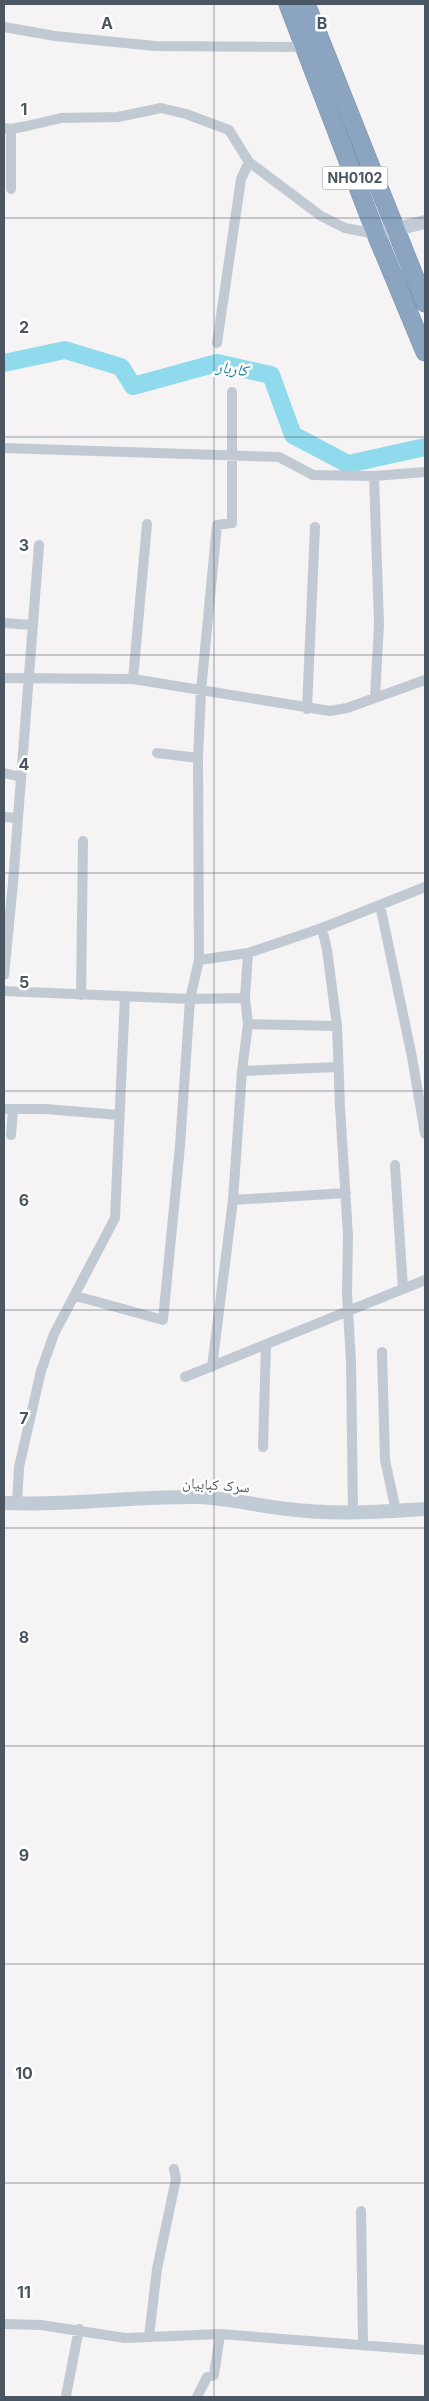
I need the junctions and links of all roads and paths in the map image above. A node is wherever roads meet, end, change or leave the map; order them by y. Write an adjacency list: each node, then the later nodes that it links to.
1 (288, 4): 4 (highway, NH0102)
2 (306, 4): 9 (highway, NH0102)
3 (4, 27): 4 (street)
4 (305, 47): 10 (highway, NH0102)
5 (7, 129): 6 (street); 7 (street)
6 (249, 162): 10 (street); 12 (street)
7 (11, 189)
8 (425, 222): 9 (street)
9 (395, 229): 10 (street); 11 (highway, NH0102)
10 (376, 234): 13 (highway, NH0102)
11 (425, 303)
12 (217, 343)
13 (425, 352)
14 (232, 392): 16 (street)
15 (4, 448): 16 (street)
16 (231, 455): 18 (street); 28 (street)
17 (425, 472): 18 (street)
18 (374, 476): 29 (street)
19 (147, 524): 26 (street)
20 (315, 527): 30 (street)
21 (39, 545): 23 (street)
22 (4, 623): 23 (street)
23 (32, 625): 25 (street)
24 (4, 678): 25 (street)
25 (29, 679): 26 (street); 34 (street)
26 (133, 679): 28 (street)
27 (425, 680): 29 (street)
28 (201, 691): 30 (street); 32 (street)
29 (375, 698): 30 (street)
30 (307, 709)
31 (156, 753): 32 (street)
32 (198, 758): 43 (street)
33 (4, 773): 34 (street)
34 (21, 777): 36 (street)
35 (4, 817): 36 (street)
36 (18, 818): 38 (street)
37 (83, 841): 46 (street)
38 (9, 883): 44 (street)
39 (425, 887): 40 (street)
40 (380, 905): 41 (street); 56 (street)
41 (322, 928): 42 (street); 51 (street)
42 (248, 953): 43 (street); 48 (street)
43 (199, 960): 49 (street)
44 (4, 975)
45 (4, 991): 46 (street)
46 (81, 995): 47 (street)
47 (125, 996): 49 (street); 55 (street)
48 (245, 998): 49 (street); 50 (street)
49 (190, 999): 63 (street)
50 (248, 1024): 51 (street); 53 (street)
51 (338, 1026): 52 (street)
52 (338, 1068): 53 (street); 59 (street)
53 (242, 1071): 60 (street)
54 (8, 1109): 55 (street); 57 (street)
55 (120, 1115): 63 (street)
56 (425, 1134)
57 (11, 1135)
58 (395, 1165): 62 (street)
59 (346, 1193): 60 (street); 64 (street)
60 (233, 1200): 67 (street)
61 (425, 1280): 62 (street)
62 (403, 1289): 64 (street)
63 (76, 1296): 70 (street)
64 (348, 1311): 65 (street); 73 (street)
65 (266, 1345): 67 (street); 69 (street)
66 (382, 1352): 72 (street)
67 (212, 1367): 68 (street)
68 (185, 1377)
69 (263, 1448)
70 (10, 1503): 73 (street, سرک کبابیان)
71 (425, 1509): 72 (street, سرک کبابیان)
72 (396, 1511): 73 (street, سرک کبابیان)
73 (354, 1514)
74 (174, 2168): 79 (street)
75 (361, 2211): 80 (street)
76 (4, 2324): 77 (street)
77 (79, 2329): 79 (street); 82 (street)
78 (220, 2334): 79 (street); 80 (street); 83 (street)
79 (149, 2337)
80 (363, 2344): 81 (street)
81 (425, 2350)
82 (66, 2396)
83 (197, 2397)

